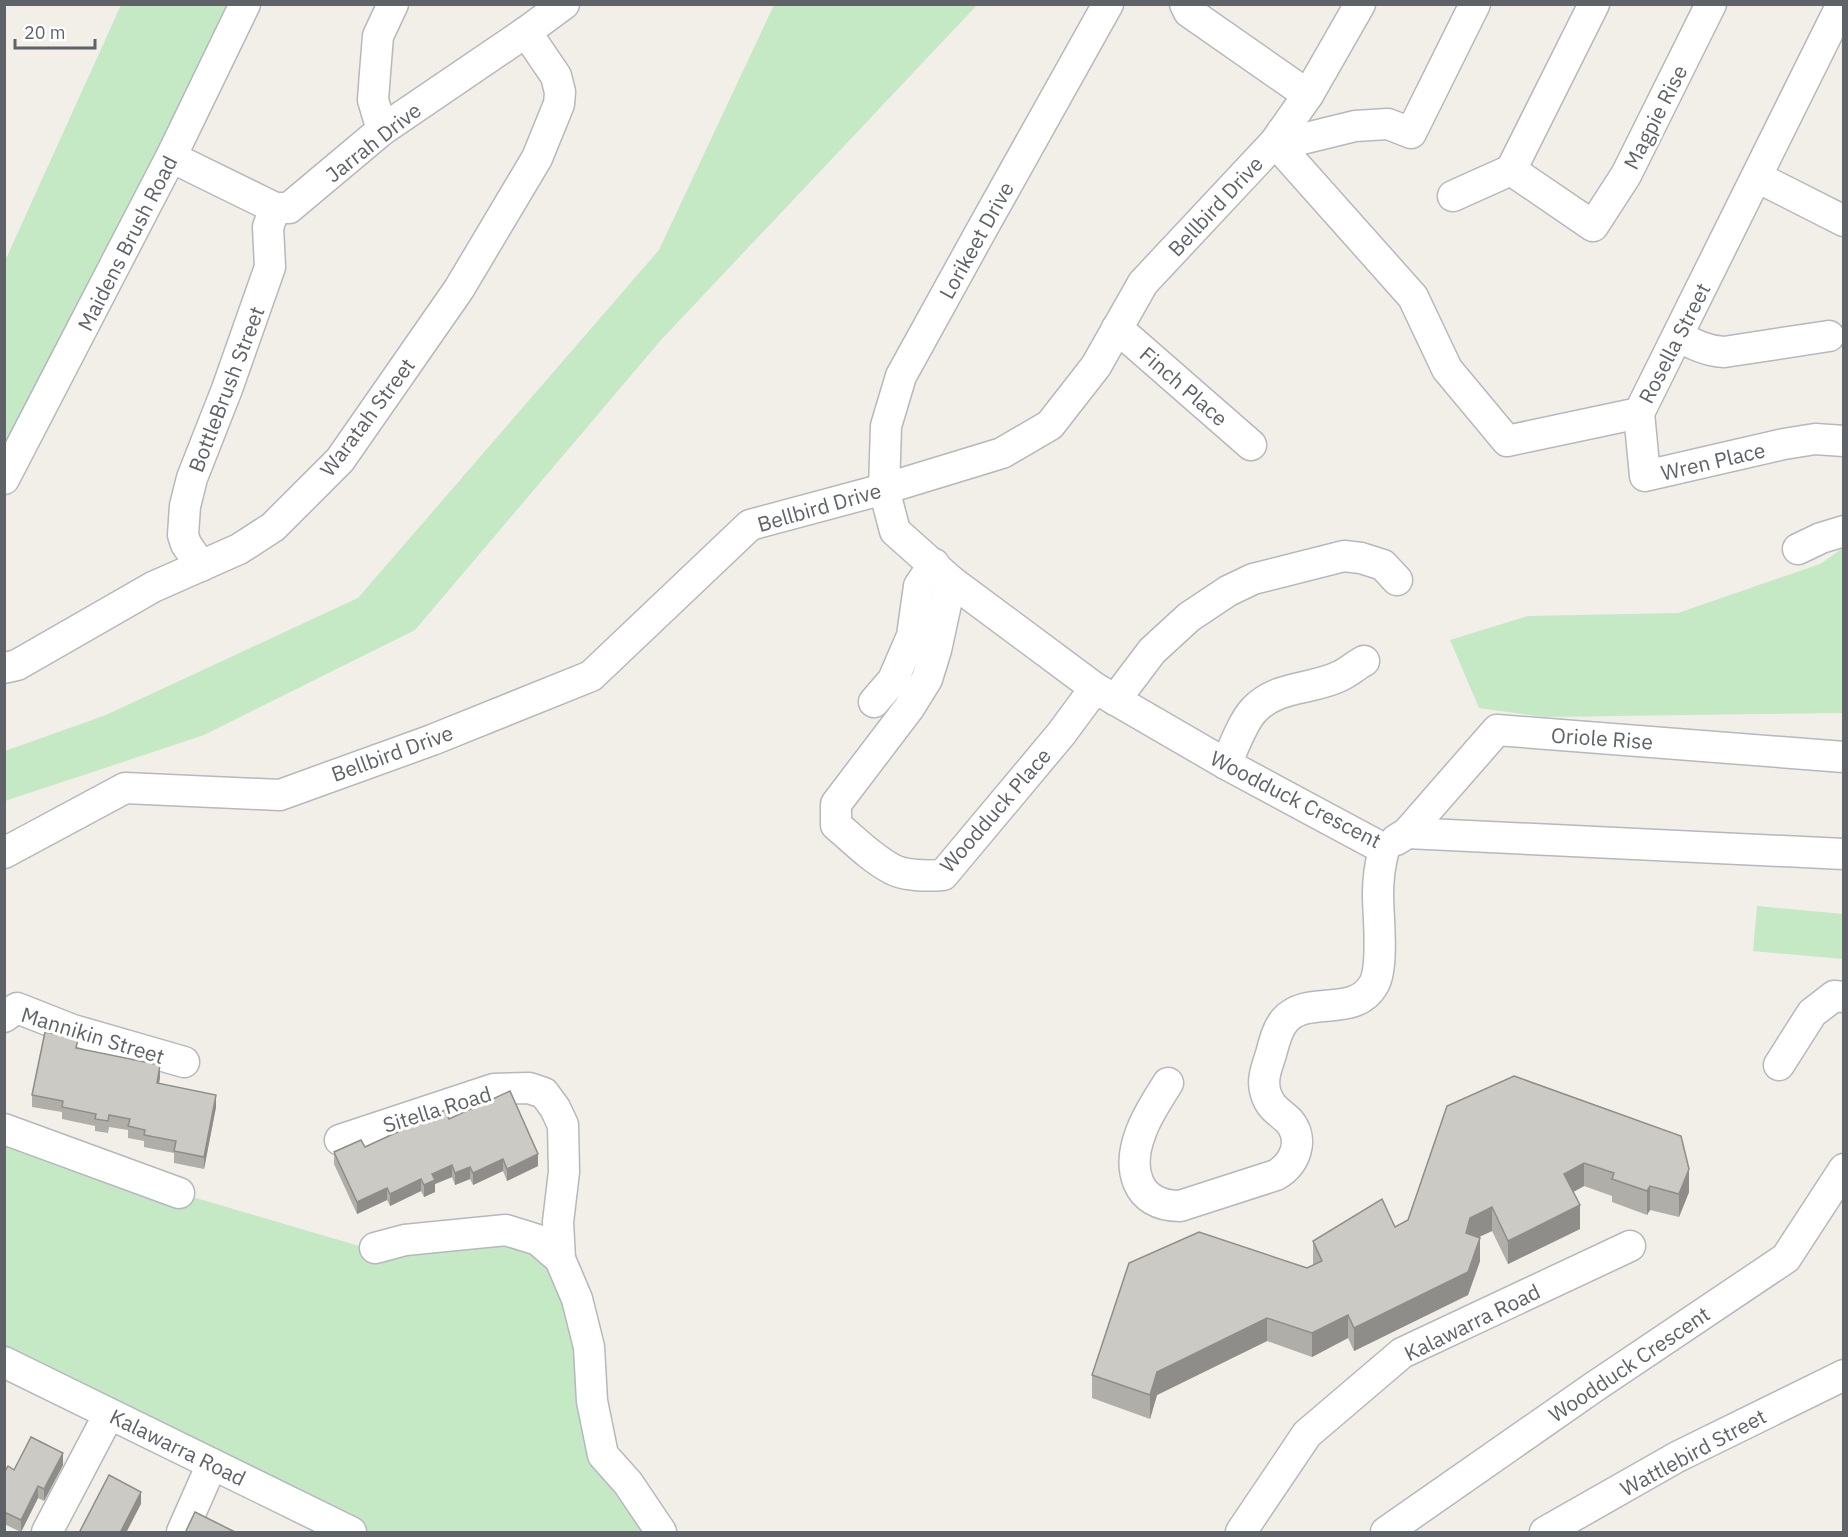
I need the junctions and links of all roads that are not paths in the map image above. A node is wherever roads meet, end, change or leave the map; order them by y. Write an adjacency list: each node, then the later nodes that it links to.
1 (245, 4): 15 (street, Maidens Brush Road)
2 (393, 4): 13 (street)
3 (564, 4): 11 (street, Jarrah Drive)
4 (1108, 4): 28 (street, Lorikeet Drive)
5 (1185, 4): 12 (street)
6 (1360, 4): 12 (street, Bellbird Drive)
7 (1475, 4): 14 (street)
8 (1594, 4): 16 (street)
9 (1711, 4): 16 (street, Magpie Rise)
10 (1842, 4): 17 (street, Rosella Street)
11 (526, 32): 13 (street, Jarrah Drive); 31 (street, Waratah Street)
12 (1308, 95): 14 (street, Bellbird Drive)
13 (382, 130): 19 (street, Jarrah Drive)
14 (1278, 137): 21 (street, Bellbird Drive); 24 (street, Rosella Street)
15 (171, 157): 19 (street); 27 (street, Maidens Brush Road)
16 (1510, 170): 18 (street)
17 (1758, 177): 20 (street); 22 (street, Rosella Street)
18 (1453, 196)
19 (275, 208): 31 (street, BottleBrush Street)
20 (1844, 221)
21 (1117, 328): 26 (street, Finch Place); 28 (street, Bellbird Drive)
22 (1678, 336): 23 (street); 24 (street, Rosella Street)
23 (1829, 336)
24 (1639, 413): 25 (street, Wren Place)
25 (1844, 441)
26 (1251, 445)
27 (4, 479)
28 (884, 489): 32 (street, Woodduck Crescent); 41 (street, Bellbird Drive)
29 (1844, 531): 30 (street)
30 (1798, 549)
31 (201, 566): 35 (street, Waratah Street)
32 (942, 573): 36 (street, Woodduck Crescent); 36 (street, Woodduck Place); 37 (street)
33 (1397, 580): 36 (street)
34 (1364, 661): 39 (street)
35 (4, 668)
36 (1105, 694): 39 (street, Woodduck Crescent)
37 (874, 702)
38 (1844, 756): 40 (street, Oriole Rise)
39 (1226, 764): 40 (street, Woodduck Crescent)
40 (1396, 841): 42 (street, Woodduck Crescent); 47 (street)
41 (4, 853)
42 (1844, 854)
43 (1844, 997): 46 (street)
44 (4, 1017): 45 (street, Mannikin Street)
45 (184, 1062)
46 (1779, 1065)
47 (1168, 1083)
48 (4, 1129): 51 (street)
49 (340, 1140): 54 (street, Sitella Road)
50 (1844, 1169): 64 (street, Woodduck Crescent)
51 (179, 1194)
52 (1630, 1246): 63 (street, Kalawarra Road)
53 (375, 1248): 54 (street, Sitella Road)
54 (560, 1258): 62 (street, Sitella Road)
55 (4, 1362): 57 (street, Kalawarra Road)
56 (1844, 1375): 65 (street, Wattlebird Street)
57 (109, 1414): 58 (street, Kalawarra Road); 59 (street)
58 (212, 1464): 60 (street); 61 (street, Kalawarra Road)
59 (46, 1533)
60 (182, 1533)
61 (351, 1533)
62 (661, 1533)
63 (1241, 1533)
64 (1386, 1533)
65 (1545, 1533)

